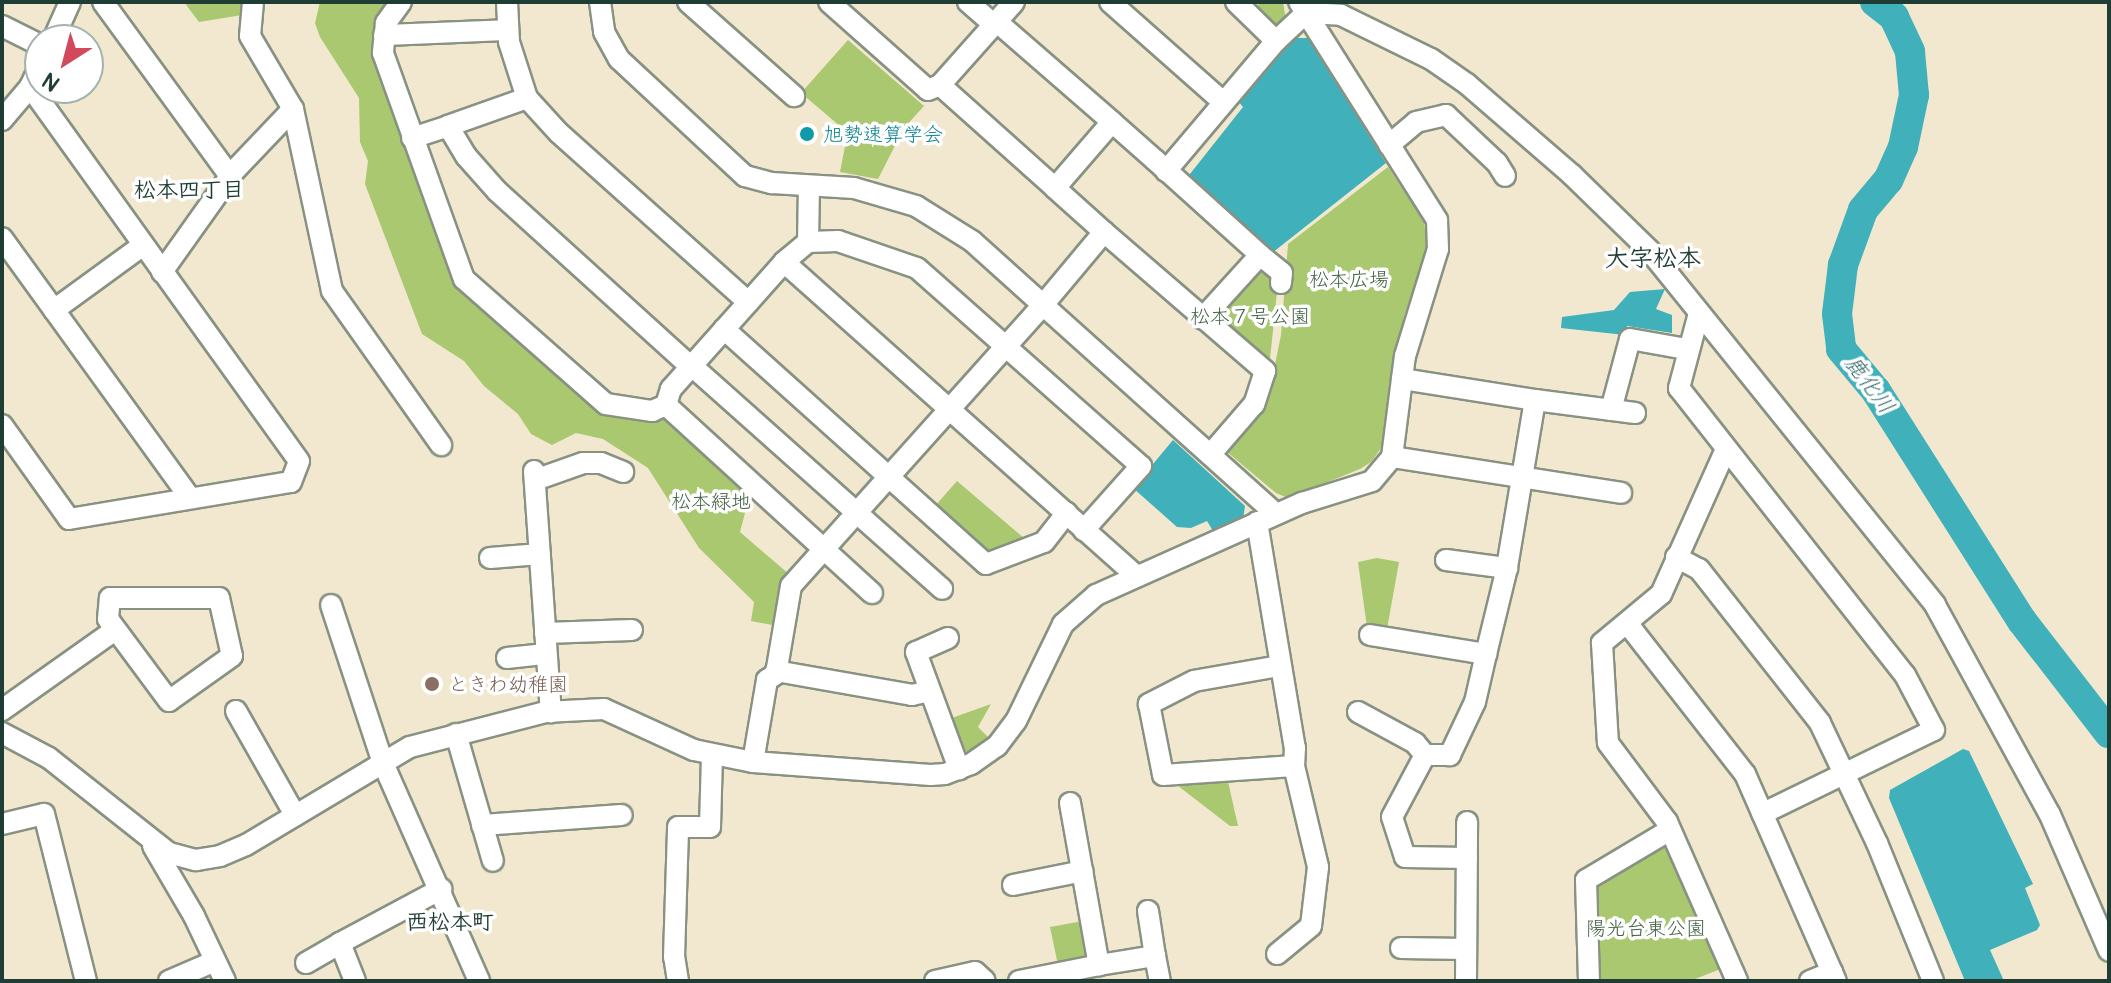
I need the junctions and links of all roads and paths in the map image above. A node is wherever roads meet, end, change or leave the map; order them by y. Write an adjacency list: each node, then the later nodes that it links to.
1 (70, 2): 15 (street)
2 (103, 2): 34 (street)
3 (253, 2): 27 (street)
4 (401, 2): 18 (street)
5 (507, 2): 17 (street)
6 (600, 2): 36 (street)
7 (688, 2): 23 (street)
8 (829, 2): 21 (street)
9 (968, 2): 14 (street)
10 (1014, 2): 14 (street)
11 (1110, 2): 25 (street)
12 (1236, 2): 20 (street)
13 (1302, 8): 20 (street); 32 (street); 49 (street)
14 (995, 23): 21 (street); 29 (street)
15 (60, 24)
16 (2, 26): 19 (street)
17 (508, 30): 18 (street); 24 (street)
18 (384, 35): 31 (street)
19 (24, 37)
20 (1276, 41): 25 (street)
21 (940, 85): 37 (street)
22 (24, 94): 28 (street)
23 (794, 96)
24 (527, 98): 30 (street); 46 (street)
25 (1223, 102): 33 (street)
26 (42, 104): 41 (street)
27 (293, 109): 34 (street); 62 (street)
28 (2, 120)
29 (1112, 122): 33 (street); 37 (street)
30 (448, 126): 31 (street); 54 (street)
31 (412, 138): 57 (street)
32 (1389, 145): 35 (street); 55 (street)
33 (1166, 171): 42 (street)
34 (230, 176): 44 (street)
35 (1505, 176)
36 (809, 186): 40 (street); 47 (street)
37 (1055, 188): 38 (street)
38 (1104, 232): 47 (street); 50 (street)
39 (2, 238): 48 (street)
40 (808, 242): 43 (street); 52 (street)
41 (143, 245): 44 (street); 48 (street)
42 (1260, 255): 45 (street); 50 (street)
43 (784, 262): 46 (street); 58 (street)
44 (162, 272): 71 (street)
45 (1281, 283)
46 (748, 302): 51 (street)
47 (1043, 305): 52 (street); 65 (street)
48 (54, 310): 71 (street)
49 (1699, 313): 64 (street); 128 (street)
50 (1202, 319): 65 (street)
51 (724, 329): 54 (street); 68 (street)
52 (1004, 346): 58 (street); 75 (street)
53 (1681, 348): 59 (street)
54 (692, 366): 57 (street); 72 (street)
55 (1402, 379): 56 (street); 66 (street)
56 (1535, 400): 59 (street); 69 (street)
57 (666, 405): 76 (street)
58 (948, 409): 68 (street); 73 (street)
59 (1611, 410): 60 (street)
60 (1635, 413)
61 (2, 425): 63 (street)
62 (441, 445)
63 (8, 447): 71 (street)
64 (1726, 449): 77 (street); 109 (street)
65 (1210, 455): 74 (street)
66 (1392, 457): 69 (street); 74 (street)
67 (623, 472): 78 (street)
68 (889, 476): 72 (street); 73 (street)
69 (1520, 478): 70 (street); 81 (street)
70 (1621, 493)
71 (190, 498)
72 (856, 513): 76 (street); 83 (street)
73 (1067, 513): 75 (street)
74 (1267, 518): 82 (street); 94 (street)
75 (1084, 530): 82 (street)
76 (823, 550): 84 (street); 95 (street)
77 (1676, 557): 86 (street); 109 (street)
78 (540, 560): 80 (street); 91 (street)
79 (1446, 560): 81 (street)
80 (495, 562)
81 (1507, 568): 92 (street)
82 (1135, 575): 108 (street)
83 (942, 589)
84 (872, 593)
85 (331, 605): 106 (street)
86 (1627, 623): 111 (street); 117 (street)
87 (115, 630): 87 (street); 97 (street)
88 (632, 630): 91 (street)
89 (1370, 635): 92 (street)
90 (948, 638): 96 (street)
91 (546, 644): 93 (street); 99 (street)
92 (1486, 654): 103 (street)
93 (507, 658)
94 (1279, 666): 107 (street); 107 (street)
95 (776, 671): 96 (street); 105 (street)
96 (930, 691): 108 (street)
97 (2, 710)
98 (236, 711): 112 (street)
99 (551, 712): 102 (street); 104 (street)
100 (1358, 712): 103 (street)
101 (2, 733): 118 (street)
102 (456, 734): 106 (street); 116 (street)
103 (1425, 755): 119 (street)
104 (712, 756): 105 (street); 140 (street)
105 (753, 762): 108 (street)
106 (383, 763): 112 (street); 123 (street)
107 (1294, 766): 129 (street)
108 (959, 769)
109 (1845, 775): 111 (street); 149 (street)
110 (1070, 803): 121 (street)
111 (1762, 814): 134 (street)
112 (295, 815): 118 (street)
113 (622, 815): 116 (street)
114 (1467, 822): 119 (street)
115 (2, 824): 135 (street)
116 (482, 825): 120 (street)
117 (1670, 830): 146 (street); 147 (street)
118 (148, 840): 131 (street)
119 (1467, 858): 127 (street)
120 (493, 861)
121 (1083, 871): 122 (street); 133 (street)
122 (1013, 885)
123 (441, 889): 125 (street); 139 (street)
124 (1148, 911): 130 (street)
125 (340, 943): 132 (street); 138 (street)
126 (1401, 948): 127 (street)
127 (1466, 949): 145 (street)
128 (2109, 951)
129 (1277, 954)
130 (1155, 956): 133 (street); 144 (street)
131 (215, 961): 136 (street); 137 (street)
132 (306, 963)
133 (1099, 965): 143 (street)
134 (1834, 976): 148 (street)
135 (86, 981)
136 (169, 981)
137 (225, 981)
138 (355, 981)
139 (478, 981)
140 (678, 981)
141 (935, 981): 142 (street)
142 (985, 981)
143 (1019, 981)
144 (1160, 981)
145 (1466, 981)
146 (1589, 981)
147 (1737, 981)
148 (1810, 981)
149 (1933, 981)

